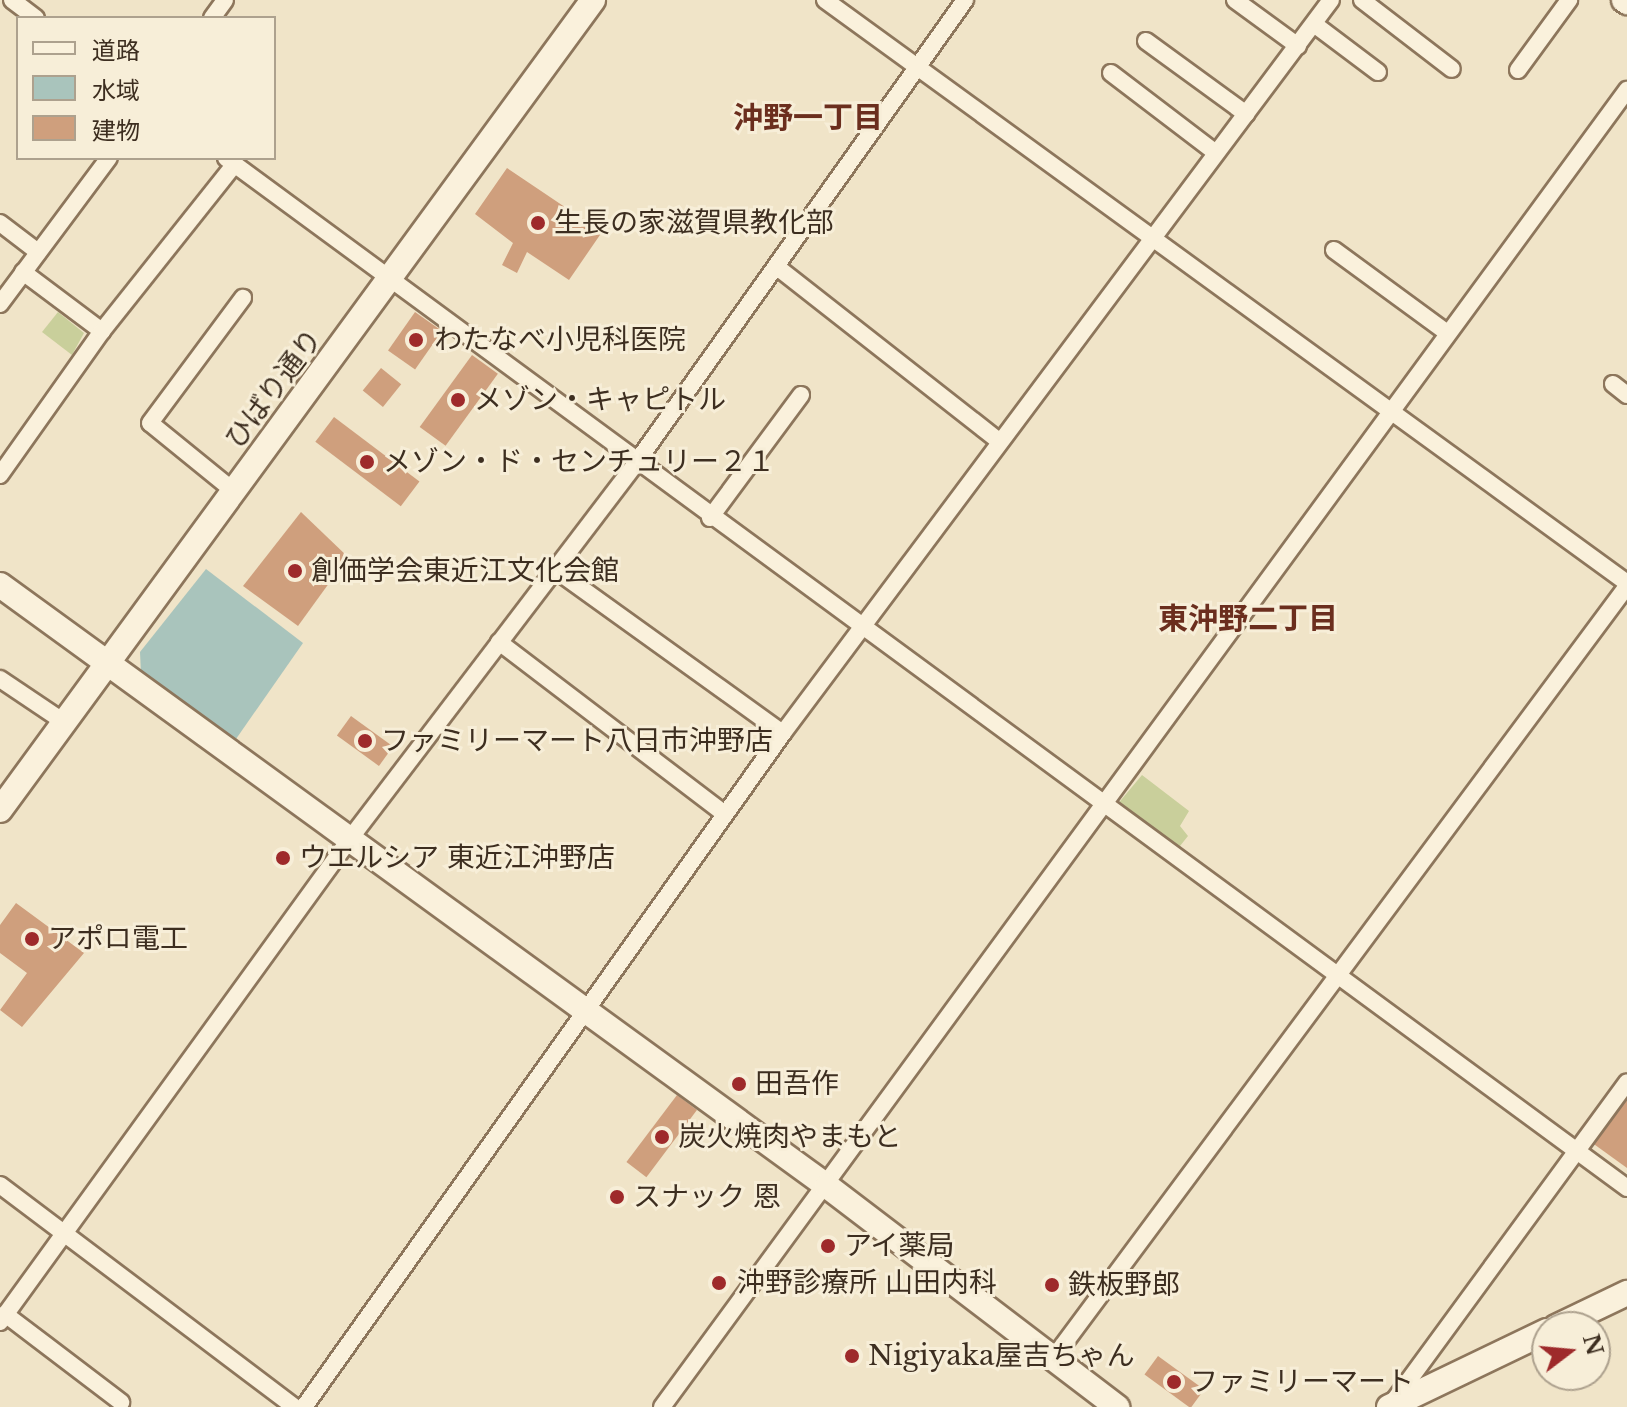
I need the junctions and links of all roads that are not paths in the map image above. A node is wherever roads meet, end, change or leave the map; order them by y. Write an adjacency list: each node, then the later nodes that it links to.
1 (12, 0): 9 (street)
2 (593, 0): 29 (street, ひばり通り)
3 (825, 0): 13 (street)
4 (965, 0): 13 (street)
5 (1235, 0): 12 (street)
6 (1331, 0): 10 (street)
7 (1362, 0): 14 (street)
8 (1569, 0): 15 (street)
9 (33, 16)
10 (1314, 24): 12 (street); 16 (street)
11 (1146, 41): 19 (street)
12 (1298, 46): 19 (street)
13 (916, 66): 24 (street); 27 (street)
14 (1452, 69)
15 (1518, 70)
16 (1378, 72)
17 (1111, 73): 20 (street)
18 (1627, 90): 33 (street)
19 (1246, 114): 20 (street)
20 (1216, 153): 24 (street)
21 (107, 160): 26 (street)
22 (231, 161): 29 (street); 32 (street)
23 (0, 223): 26 (street)
24 (1153, 235): 37 (street); 38 (street)
25 (1334, 250): 33 (street)
26 (38, 252): 28 (street)
27 (777, 267): 38 (street); 39 (street)
28 (23, 272): 31 (street); 32 (street)
29 (390, 284): 39 (street); 41 (street, ひばり通り)
30 (243, 298): 41 (street)
31 (0, 304)
32 (102, 331): 40 (street)
33 (1446, 332): 37 (street)
34 (1613, 384): 36 (street)
35 (801, 395): 42 (street)
36 (1627, 395)
37 (1390, 411): 45 (street); 53 (street)
38 (999, 441): 46 (street)
39 (636, 463): 42 (street); 43 (street)
40 (0, 475)
41 (235, 492): 48 (street, ひばり通り)
42 (710, 518): 46 (street)
43 (553, 568): 47 (street); 51 (street)
44 (0, 585): 48 (street)
45 (1627, 585): 56 (street)
46 (860, 630): 51 (street); 53 (street)
47 (499, 642): 54 (street); 55 (street)
48 (107, 661): 50 (street, ひばり通り); 55 (street)
49 (0, 679): 50 (street)
50 (64, 722): 52 (street, ひばり通り)
51 (783, 733): 54 (street)
52 (2, 803)
53 (1104, 806): 56 (street); 61 (street)
54 (725, 814): 57 (street)
55 (349, 840): 57 (street); 63 (street)
56 (1337, 982): 59 (street); 68 (street)
57 (587, 1011): 61 (street); 71 (street)
58 (1627, 1082): 59 (street)
59 (1576, 1153): 62 (street); 74 (street)
60 (0, 1185): 63 (street)
61 (827, 1186): 68 (street); 72 (street)
62 (1627, 1188)
63 (66, 1234): 66 (street); 70 (street)
64 (1627, 1293): 65 (street)
65 (1589, 1311)
66 (3, 1318): 69 (street)
67 (1531, 1339): 74 (street)
68 (1052, 1360): 73 (street)
69 (121, 1402)
70 (295, 1407)
71 (304, 1407)
72 (662, 1407)
73 (1117, 1407)
74 (1389, 1407)

